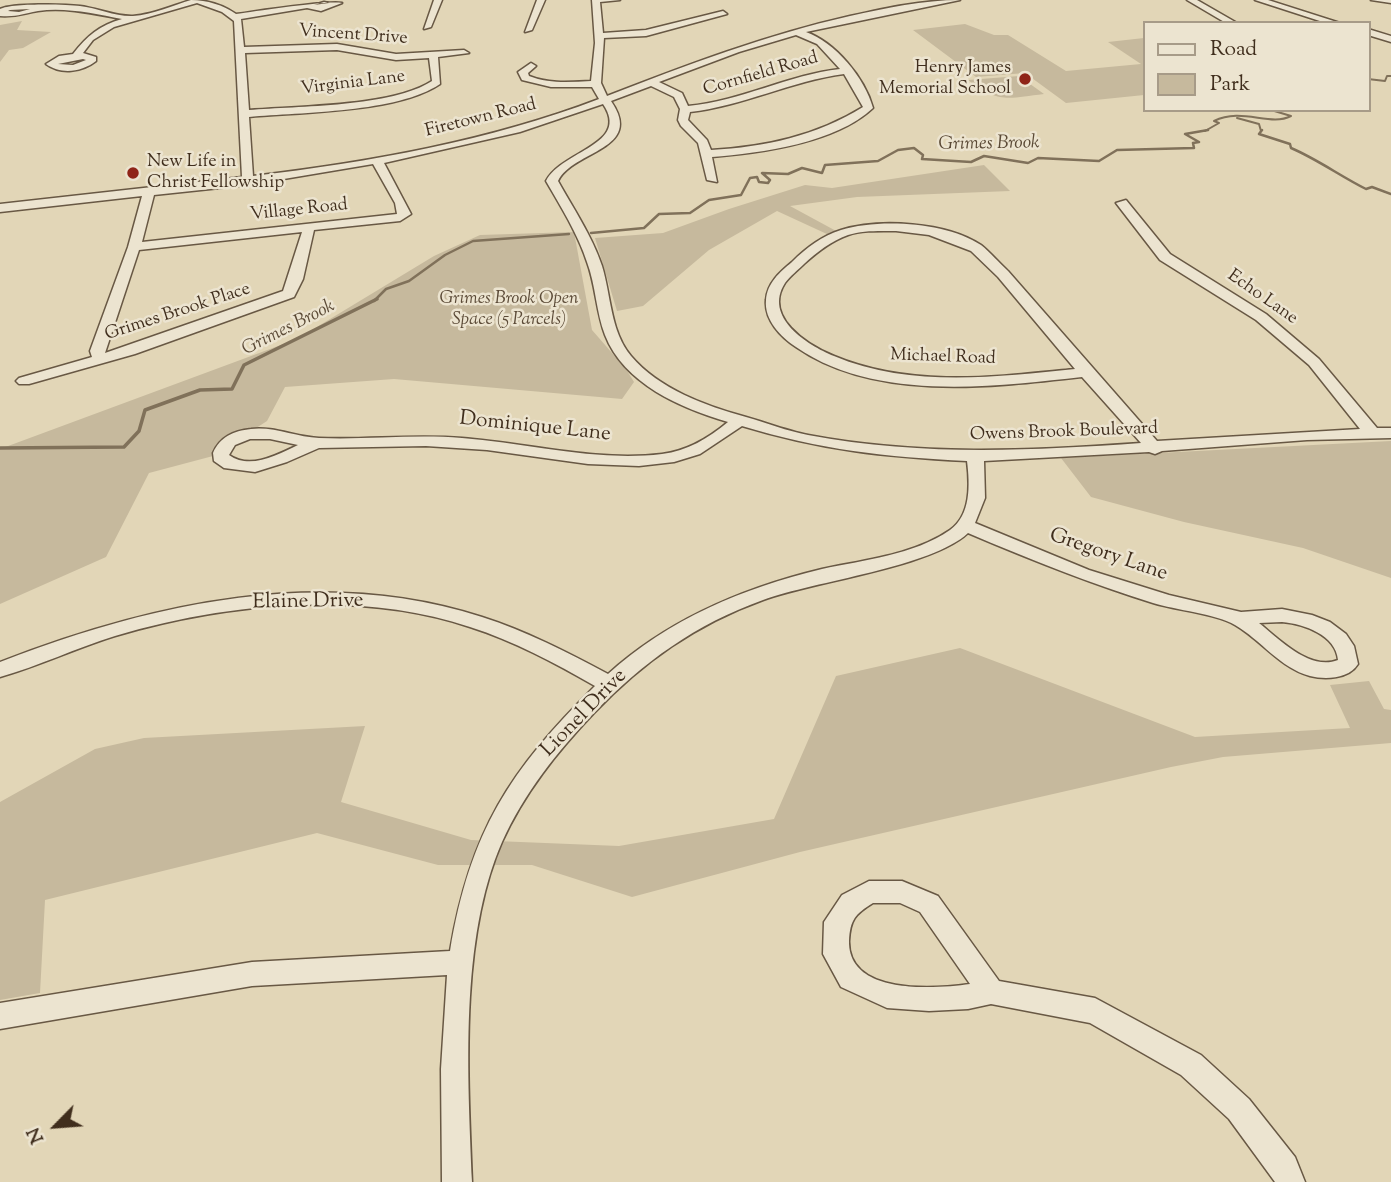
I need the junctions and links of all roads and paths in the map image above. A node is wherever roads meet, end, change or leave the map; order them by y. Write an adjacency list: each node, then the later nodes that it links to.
1 (196, 0): 14 (street); 15 (street)
2 (438, 0): 18 (street)
3 (541, 0): 19 (street)
4 (596, 0): 5 (street); 22 (street)
5 (616, 0)
6 (956, 0): 20 (street, Firetown Road)
7 (1191, 0): 16 (street)
8 (1259, 0): 17 (street)
9 (1375, 0): 10 (street)
10 (1391, 1)
11 (304, 7): 14 (street)
12 (0, 12): 15 (street)
13 (723, 14): 22 (street)
14 (236, 16): 24 (street)
15 (130, 18): 27 (street)
16 (1229, 21)
17 (1329, 21)
18 (427, 27)
19 (528, 30)
20 (794, 32): 29 (street); 30 (street, Firetown Road)
21 (1370, 33): 23 (street)
22 (599, 36): 31 (street)
23 (1391, 39)
24 (240, 50): 26 (street, Vincent Drive); 34 (street)
25 (464, 53): 26 (street, Vincent Drive)
26 (433, 55): 34 (street, Virginia Lane)
27 (76, 56)
28 (531, 66): 31 (street)
29 (845, 71): 33 (street, Cornfield Road); 35 (street)
30 (651, 82): 32 (street, Firetown Road); 33 (street)
31 (596, 85): 32 (street)
32 (607, 99): 36 (street, Firetown Road); 47 (street, Owens Brook Boulevard)
33 (685, 109): 35 (street)
34 (243, 114): 38 (street)
35 (708, 154): 37 (street)
36 (377, 160): 38 (street, Firetown Road); 42 (street, Village Road)
37 (713, 180)
38 (248, 181): 39 (street, Firetown Road)
39 (149, 193): 41 (street, Firetown Road); 43 (street, Grimes Brook Place)
40 (1122, 203): 48 (street, Echo Lane)
41 (0, 208)
42 (309, 227): 43 (street, Village Road); 44 (street, Grimes Brook Place)
43 (134, 247): 44 (street, Grimes Brook Place)
44 (100, 359): 46 (street)
45 (1086, 372): 45 (street, Michael Road); 51 (street, Michael Road)
46 (24, 381)
47 (738, 422): 50 (street, Dominique Lane); 52 (street, Owens Brook Boulevard)
48 (1372, 433): 49 (street, Owens Brook Boulevard); 51 (street, Owens Brook Boulevard)
49 (1391, 433)
50 (316, 443): 50 (street, Dominique Lane)
51 (1155, 449): 52 (street, Owens Brook Boulevard)
52 (975, 456): 53 (street)
53 (964, 525): 54 (street, Gregory Lane); 56 (street, Lionel Drive)
54 (1241, 618): 54 (street, Gregory Lane)
55 (0, 670): 56 (street, Elaine Drive)
56 (609, 684): 57 (street, Lionel Drive)
57 (461, 962): 59 (street); 60 (street, Lionel Drive)
58 (991, 992): 58 (street); 61 (street)
59 (0, 1016)
60 (457, 1182)
61 (1290, 1182)

